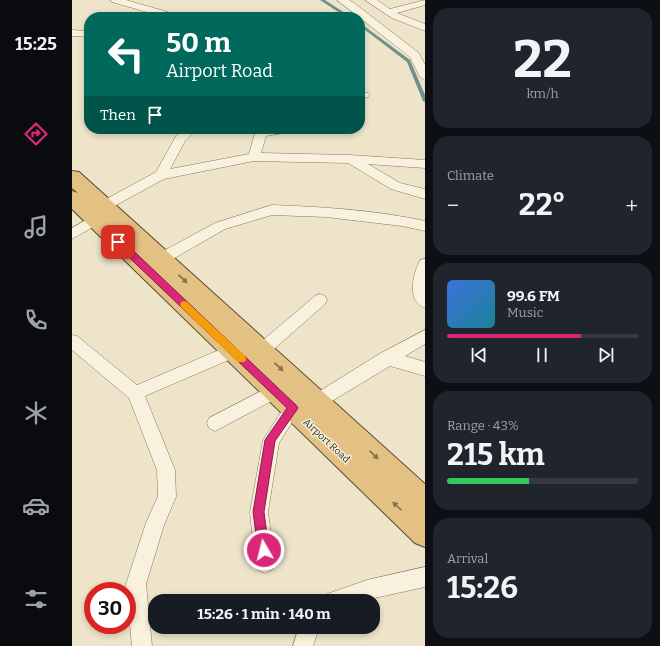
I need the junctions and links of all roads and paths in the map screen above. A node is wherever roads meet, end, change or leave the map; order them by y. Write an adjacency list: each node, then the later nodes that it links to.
1 (115, 0): 5 (street)
2 (342, 0): 6 (street)
3 (370, 0): 7 (street)
4 (425, 2): 7 (street)
5 (157, 12)
6 (359, 12)
7 (389, 12): 9 (street)
8 (365, 17): 12 (street)
9 (425, 28)
10 (72, 33): 11 (street)
11 (84, 34)
12 (425, 77)
13 (186, 134): 18 (street)
14 (259, 134): 15 (street)
15 (254, 157): 16 (street); 18 (street)
16 (350, 159): 17 (street); 20 (street)
17 (425, 164)
18 (161, 175): 22 (street)
19 (72, 176): 22 (highway, Airport Road)
20 (425, 194)
21 (72, 198): 22 (highway, Airport Road)
22 (99, 213): 24 (street); 25 (highway, Airport Road); 31 (highway, Airport Road)
23 (425, 226): 25 (street)
24 (72, 234)
25 (161, 259): 32 (highway, Airport Road, one-way to 32)
26 (425, 264): 28 (street)
27 (320, 300): 32 (street)
28 (425, 302)
29 (425, 336): 33 (street)
30 (72, 341): 36 (street)
31 (233, 351): 35 (highway, Airport Road); 36 (street)
32 (261, 351): 37 (highway, Airport Road, one-way to 37)
33 (387, 358): 34 (street); 37 (street)
34 (425, 370)
35 (275, 391): 38 (highway, Airport Road); 39 (street)
36 (135, 393): 46 (street)
37 (316, 402): 40 (highway, Airport Road, one-way to 40)
38 (293, 408): 41 (highway, Airport Road, one-way to 38); 42 (street)
39 (215, 423)
40 (425, 502)
41 (425, 533)
42 (265, 563)
43 (425, 577): 44 (street)
44 (352, 594)
45 (306, 634): 47 (street)
46 (142, 646)
47 (303, 646)

